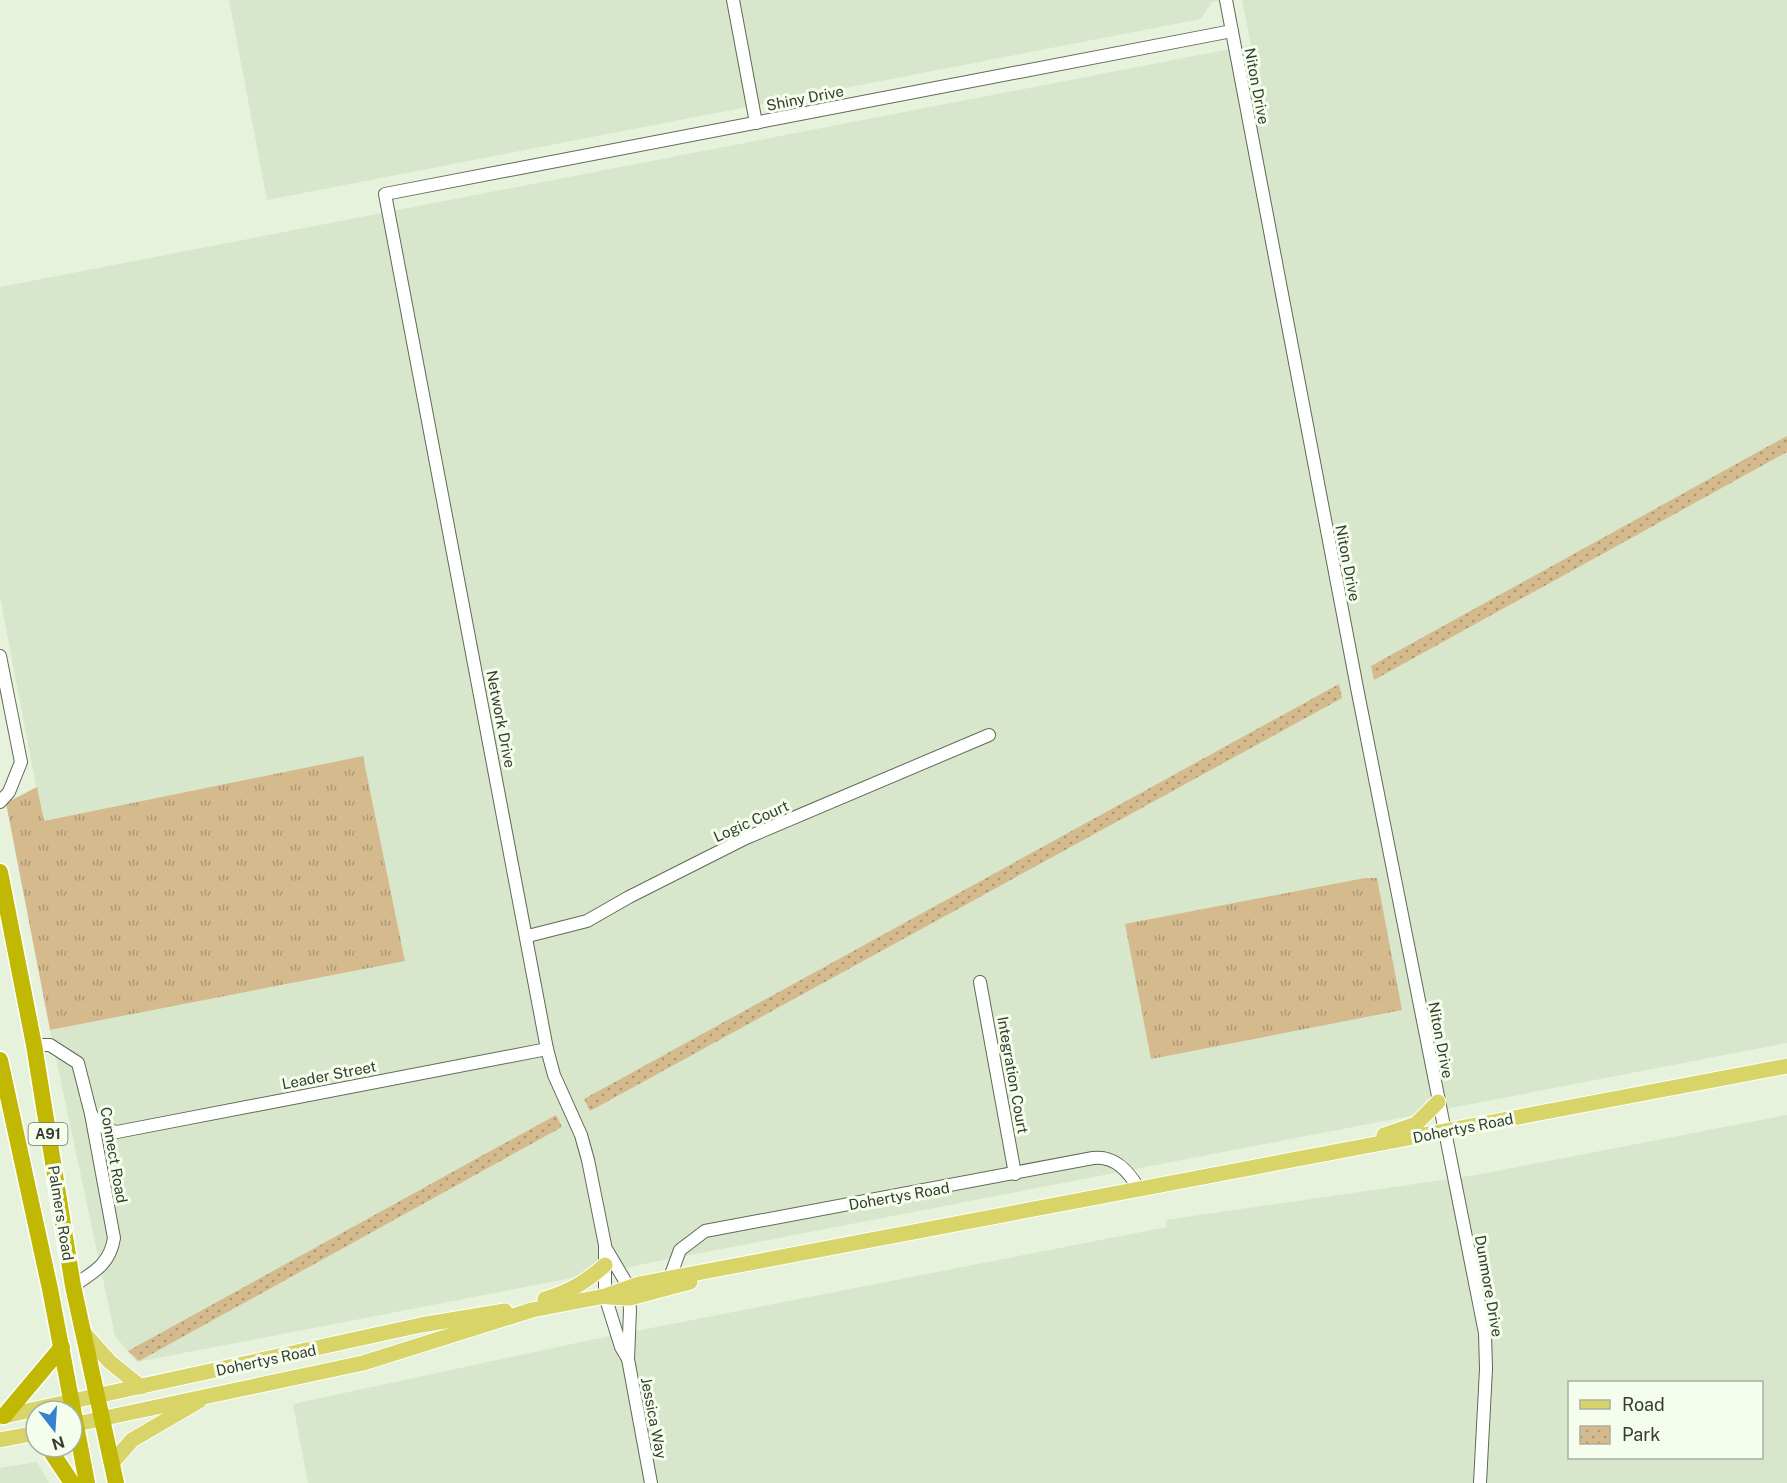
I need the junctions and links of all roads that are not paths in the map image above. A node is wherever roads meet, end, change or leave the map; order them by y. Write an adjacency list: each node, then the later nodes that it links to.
1 (732, 0): 4 (street)
2 (1226, 0): 3 (street, Niton Drive)
3 (1232, 31): 4 (street, Shiny Drive); 16 (street, Niton Drive)
4 (756, 123): 5 (street, Shiny Drive)
5 (385, 194): 10 (street, Network Drive)
6 (0, 656): 8 (street)
7 (989, 735): 10 (street, Logic Court)
8 (0, 802)
9 (0, 872): 12 (highway, Palmers Road / A91)
10 (528, 936): 13 (street, Network Drive)
11 (980, 982): 22 (street, Integration Court)
12 (33, 1045): 17 (street, Connect Road); 28 (highway, Palmers Road / A91)
13 (547, 1049): 18 (street, Leader Street); 24 (street, Network Drive)
14 (0, 1060): 34 (highway, Palmers Road / A91)
15 (1787, 1066): 19 (main road, Dohertys Road)
16 (1438, 1102): 19 (street, Niton Drive); 21 (main road)
17 (91, 1114): 18 (street); 20 (street, Connect Road)
18 (117, 1132): 20 (street)
19 (1444, 1132): 21 (main road, Dohertys Road); 54 (street, Dunmore Drive)
20 (99, 1156): 28 (street, Connect Road)
21 (1257, 1167): 23 (main road, Dohertys Road)
22 (1015, 1174): 23 (street, Dohertys Road); 27 (street, Dohertys Road)
23 (1139, 1189): 26 (main road, Dohertys Road)
24 (604, 1245): 25 (street, Network Drive); 29 (street, Network Drive)
25 (605, 1265): 30 (street, Network Drive); 32 (main road)
26 (741, 1265): 27 (main road, Dohertys Road); 29 (main road, Dohertys Road)
27 (670, 1277): 29 (main road, Dohertys Road)
28 (73, 1286): 33 (highway, Palmers Road / A91)
29 (629, 1292): 30 (main road, Dohertys Road); 35 (street, Jessica Way)
30 (605, 1296): 31 (main road, Dohertys Road); 35 (street, Jessica Way)
31 (532, 1310): 32 (main road, Dohertys Road); 37 (main road, Dohertys Road)
32 (502, 1311): 36 (main road, Dohertys Road)
33 (83, 1332): 36 (main road); 38 (highway, Palmers Road / A91)
34 (62, 1347): 39 (highway, Palmers Road / A91); 42 (highway)
35 (628, 1359): 53 (street, Jessica Way)
36 (141, 1387): 38 (main road, Dohertys Road)
37 (212, 1394): 43 (main road, Dohertys Road); 49 (main road)
38 (98, 1397): 40 (main road, Dohertys Road); 43 (highway, Palmers Road / A91)
39 (71, 1399)
40 (84, 1400)
41 (24, 1412): 42 (main road, Dohertys Road)
42 (2, 1417)
43 (102, 1418): 44 (main road, Dohertys Road); 49 (highway, Palmers Road / A91)
44 (84, 1422)
45 (24, 1436): 46 (main road)
46 (0, 1440)
47 (56, 1459): 50 (highway)
48 (82, 1459): 51 (highway, Palmers Road / A91)
49 (112, 1463): 52 (highway, Palmers Road / A91)
50 (72, 1483)
51 (87, 1483)
52 (116, 1483)
53 (651, 1483)
54 (1480, 1483)

